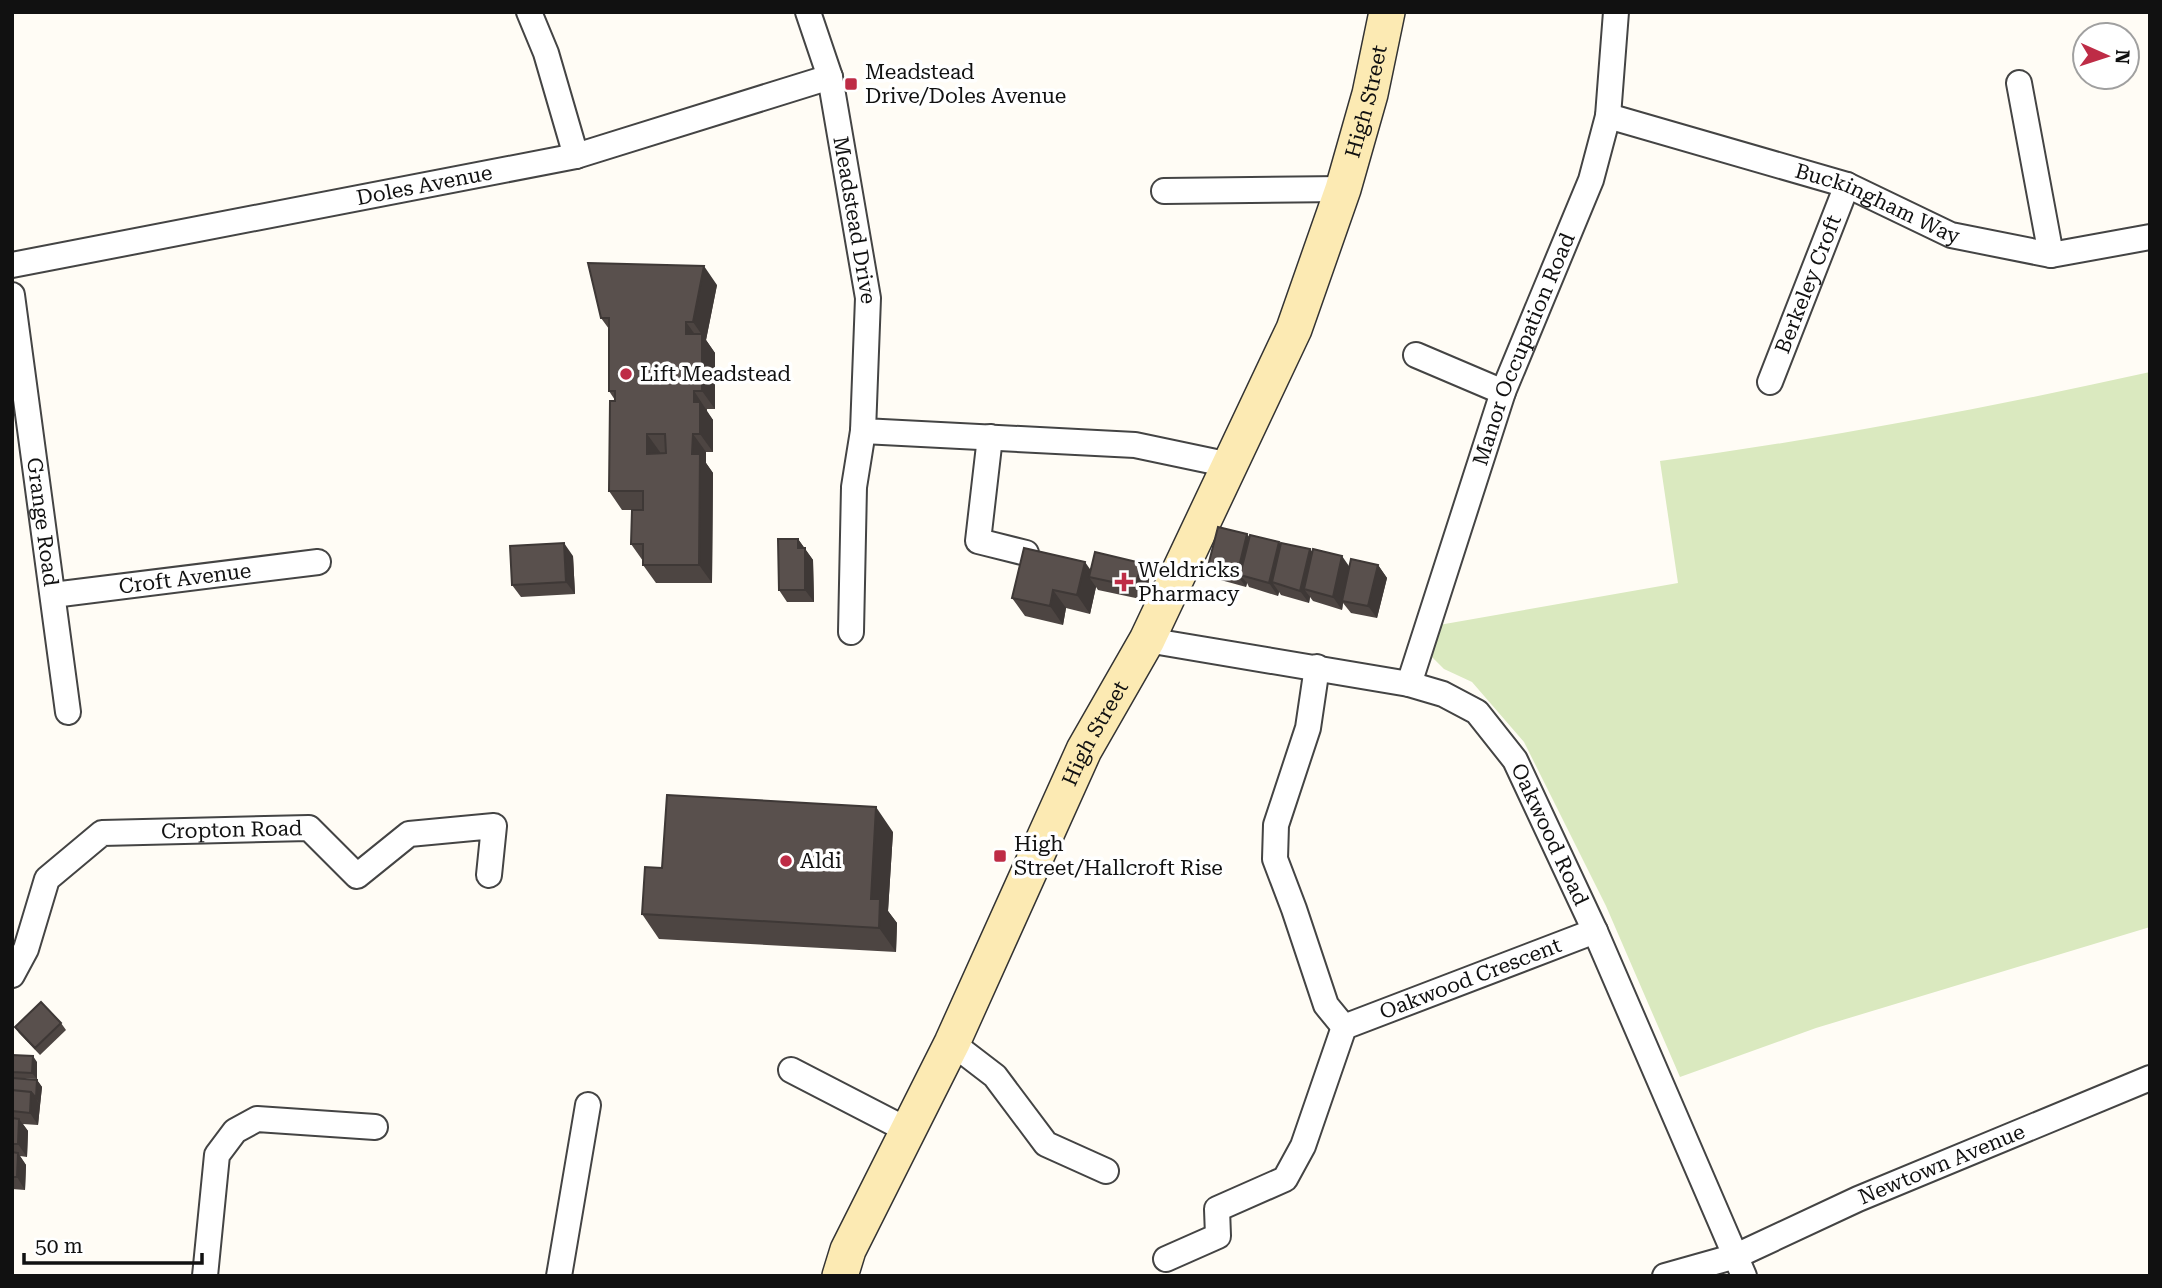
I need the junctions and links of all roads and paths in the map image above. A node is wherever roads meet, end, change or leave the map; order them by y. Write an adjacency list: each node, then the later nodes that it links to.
1 (529, 12): 8 (street)
2 (808, 12): 5 (street, Meadstead Drive)
3 (1387, 12): 10 (main road, High Street)
4 (1615, 12): 7 (street, Manor Occupation Road)
5 (830, 77): 8 (street, Doles Avenue); 20 (street, Meadstead Drive)
6 (2019, 83): 13 (street)
7 (1608, 116): 9 (street, Buckingham Way); 19 (street, Manor Occupation Road)
8 (576, 156): 14 (street, Doles Avenue)
9 (1847, 185): 13 (street, Buckingham Way); 18 (street, Berkeley Croft)
10 (1343, 189): 11 (street); 22 (main road, High Street)
11 (1164, 191)
12 (2150, 237): 13 (street, Buckingham Way)
13 (2051, 255)
14 (12, 265)
15 (12, 295): 16 (street, Grange Road)
16 (14, 332): 25 (street, Grange Road)
17 (1416, 355): 19 (street)
18 (1770, 382)
19 (1503, 392): 29 (street, Manor Occupation Road)
20 (863, 431): 21 (street); 26 (street, Meadstead Drive)
21 (990, 437): 22 (street); 23 (street)
22 (1230, 465): 27 (main road, High Street)
23 (1027, 553)
24 (318, 562): 25 (street, Croft Avenue)
25 (53, 595): 30 (street, Grange Road)
26 (851, 632)
27 (1147, 640): 28 (street, Oakwood Road); 35 (main road, High Street)
28 (1317, 667): 29 (street, Oakwood Road); 34 (street)
29 (1409, 684): 32 (street, Oakwood Road)
30 (68, 712)
31 (489, 875): 33 (street, Cropton Road)
32 (1595, 931): 34 (street, Oakwood Crescent); 43 (street, Oakwood Road)
33 (12, 975)
34 (1344, 1027): 42 (street)
35 (953, 1043): 40 (main road, High Street); 41 (street)
36 (791, 1070): 40 (street)
37 (2150, 1078): 43 (street, Newtown Avenue)
38 (587, 1105): 45 (street)
39 (375, 1128): 44 (street)
40 (909, 1131): 46 (main road, High Street)
41 (1106, 1171)
42 (1166, 1258)
43 (1740, 1266): 47 (street, Newtown Avenue)
44 (205, 1276)
45 (559, 1276)
46 (840, 1276)
47 (1665, 1276)

